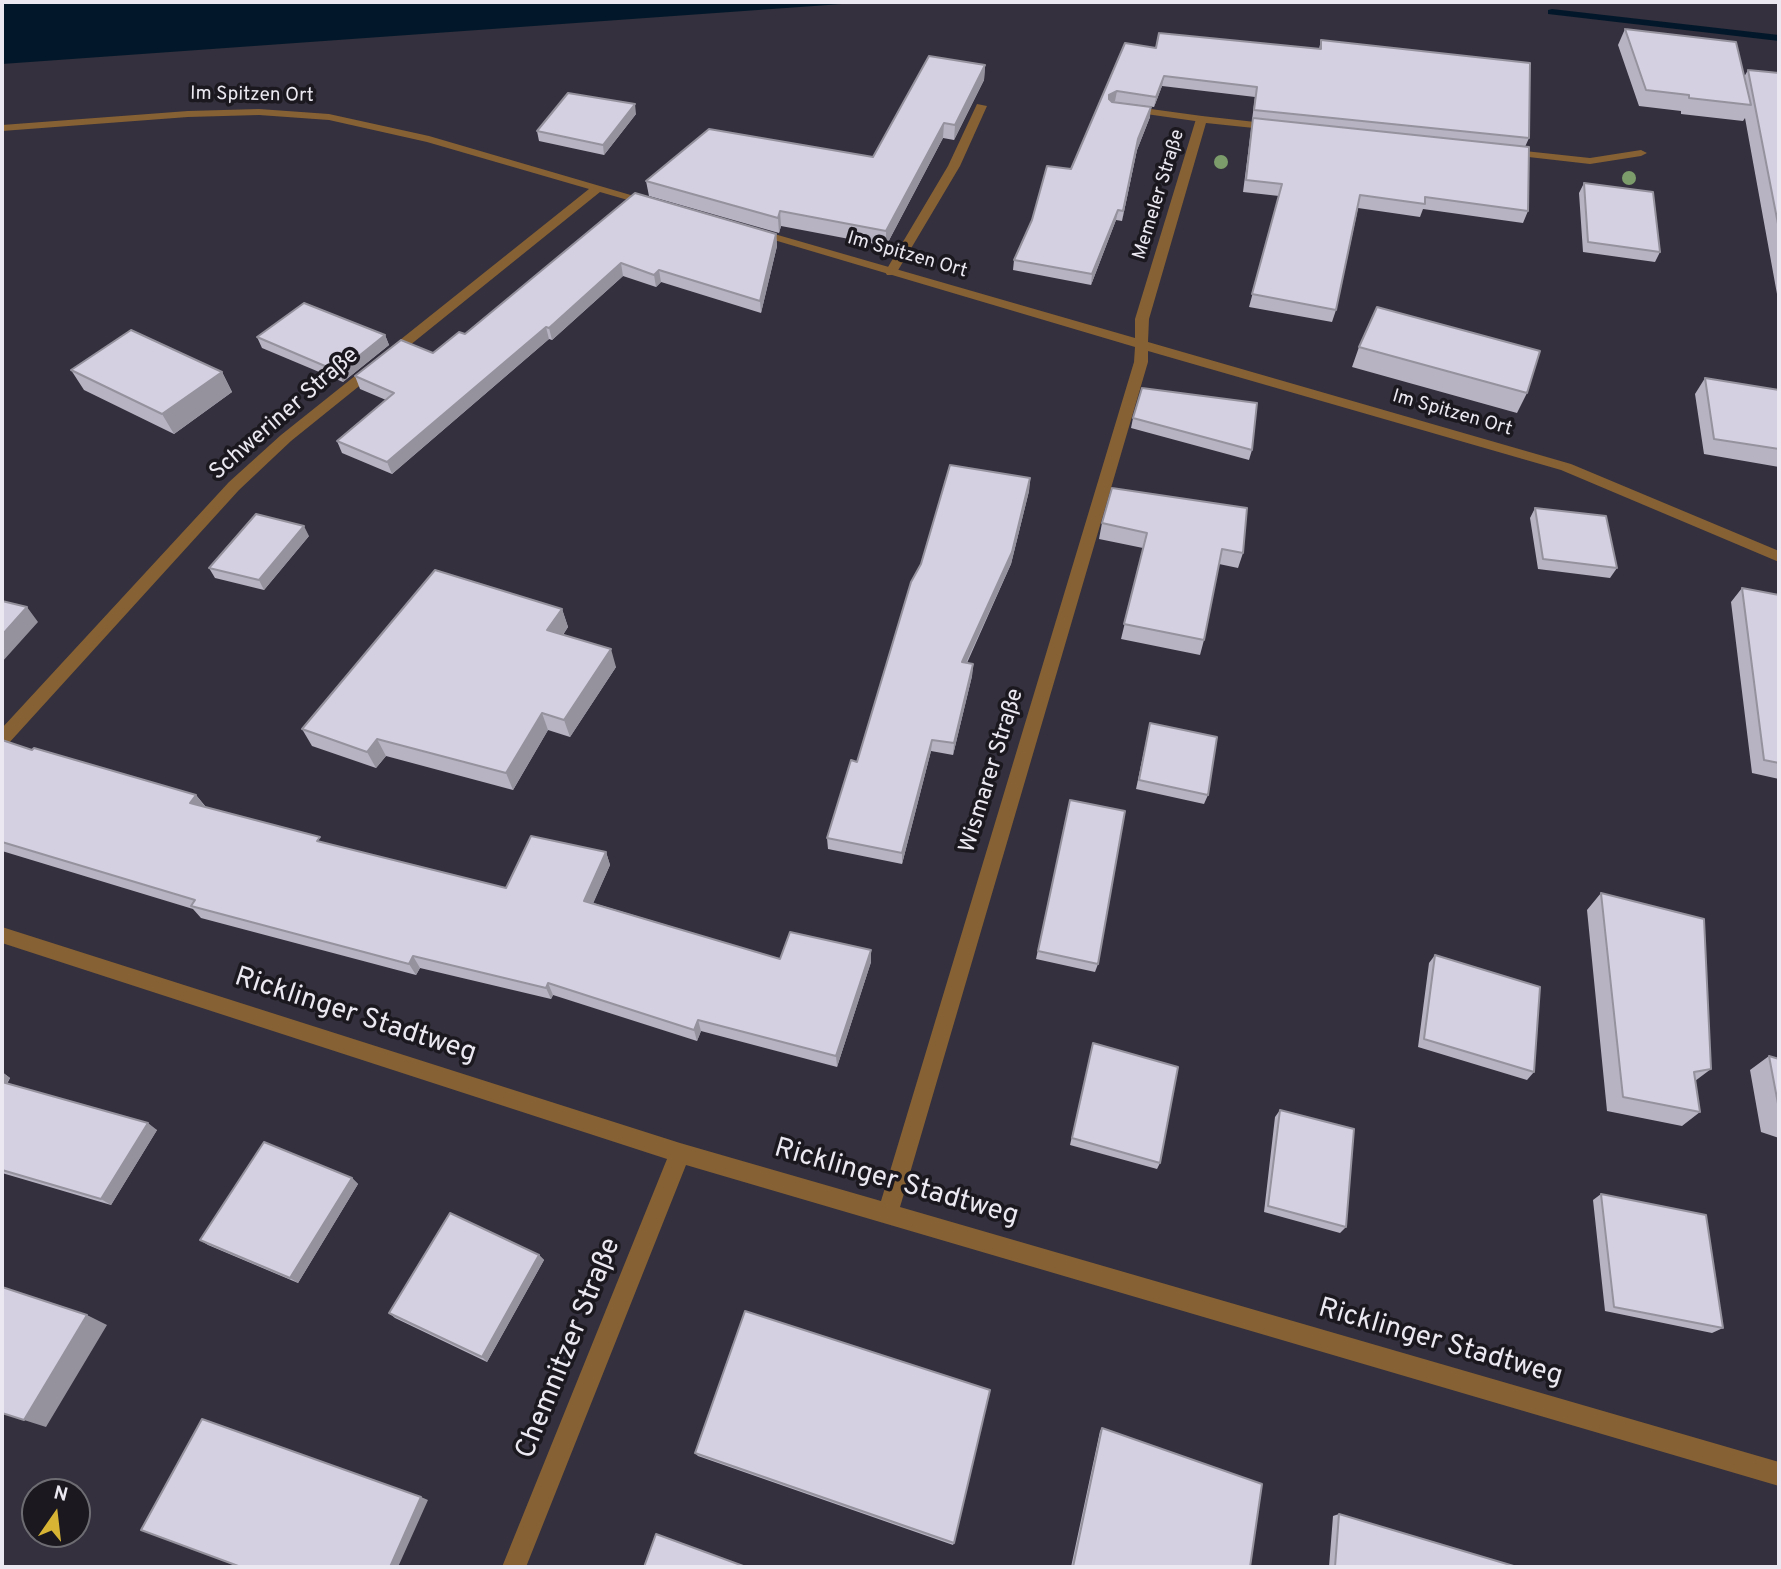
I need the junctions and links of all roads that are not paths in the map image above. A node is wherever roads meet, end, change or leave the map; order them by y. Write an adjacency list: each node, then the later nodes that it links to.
1 (981, 106): 11 (street)
2 (1115, 107): 3 (street)
3 (1202, 119): 5 (street, Memeler Straße); 12 (street, Memeler Straße)
4 (2, 128): 8 (street, Im Spitzen Ort)
5 (1285, 128)
6 (1493, 151): 7 (street)
7 (1641, 153)
8 (598, 187): 9 (street, Im Spitzen Ort); 14 (street, Schweriner Straße)
9 (665, 206)
10 (744, 229): 11 (street, Im Spitzen Ort)
11 (891, 272): 12 (street, Im Spitzen Ort)
12 (1141, 344): 13 (street, Im Spitzen Ort); 17 (street, Wismarer Straße)
13 (1779, 557)
14 (2, 739)
15 (2, 935): 16 (street, Ricklinger Stadtweg)
16 (680, 1153): 17 (street, Ricklinger Stadtweg); 19 (street, Chemnitzer Straße)
17 (888, 1212): 18 (street, Ricklinger Stadtweg)
18 (1779, 1474)
19 (514, 1567)

